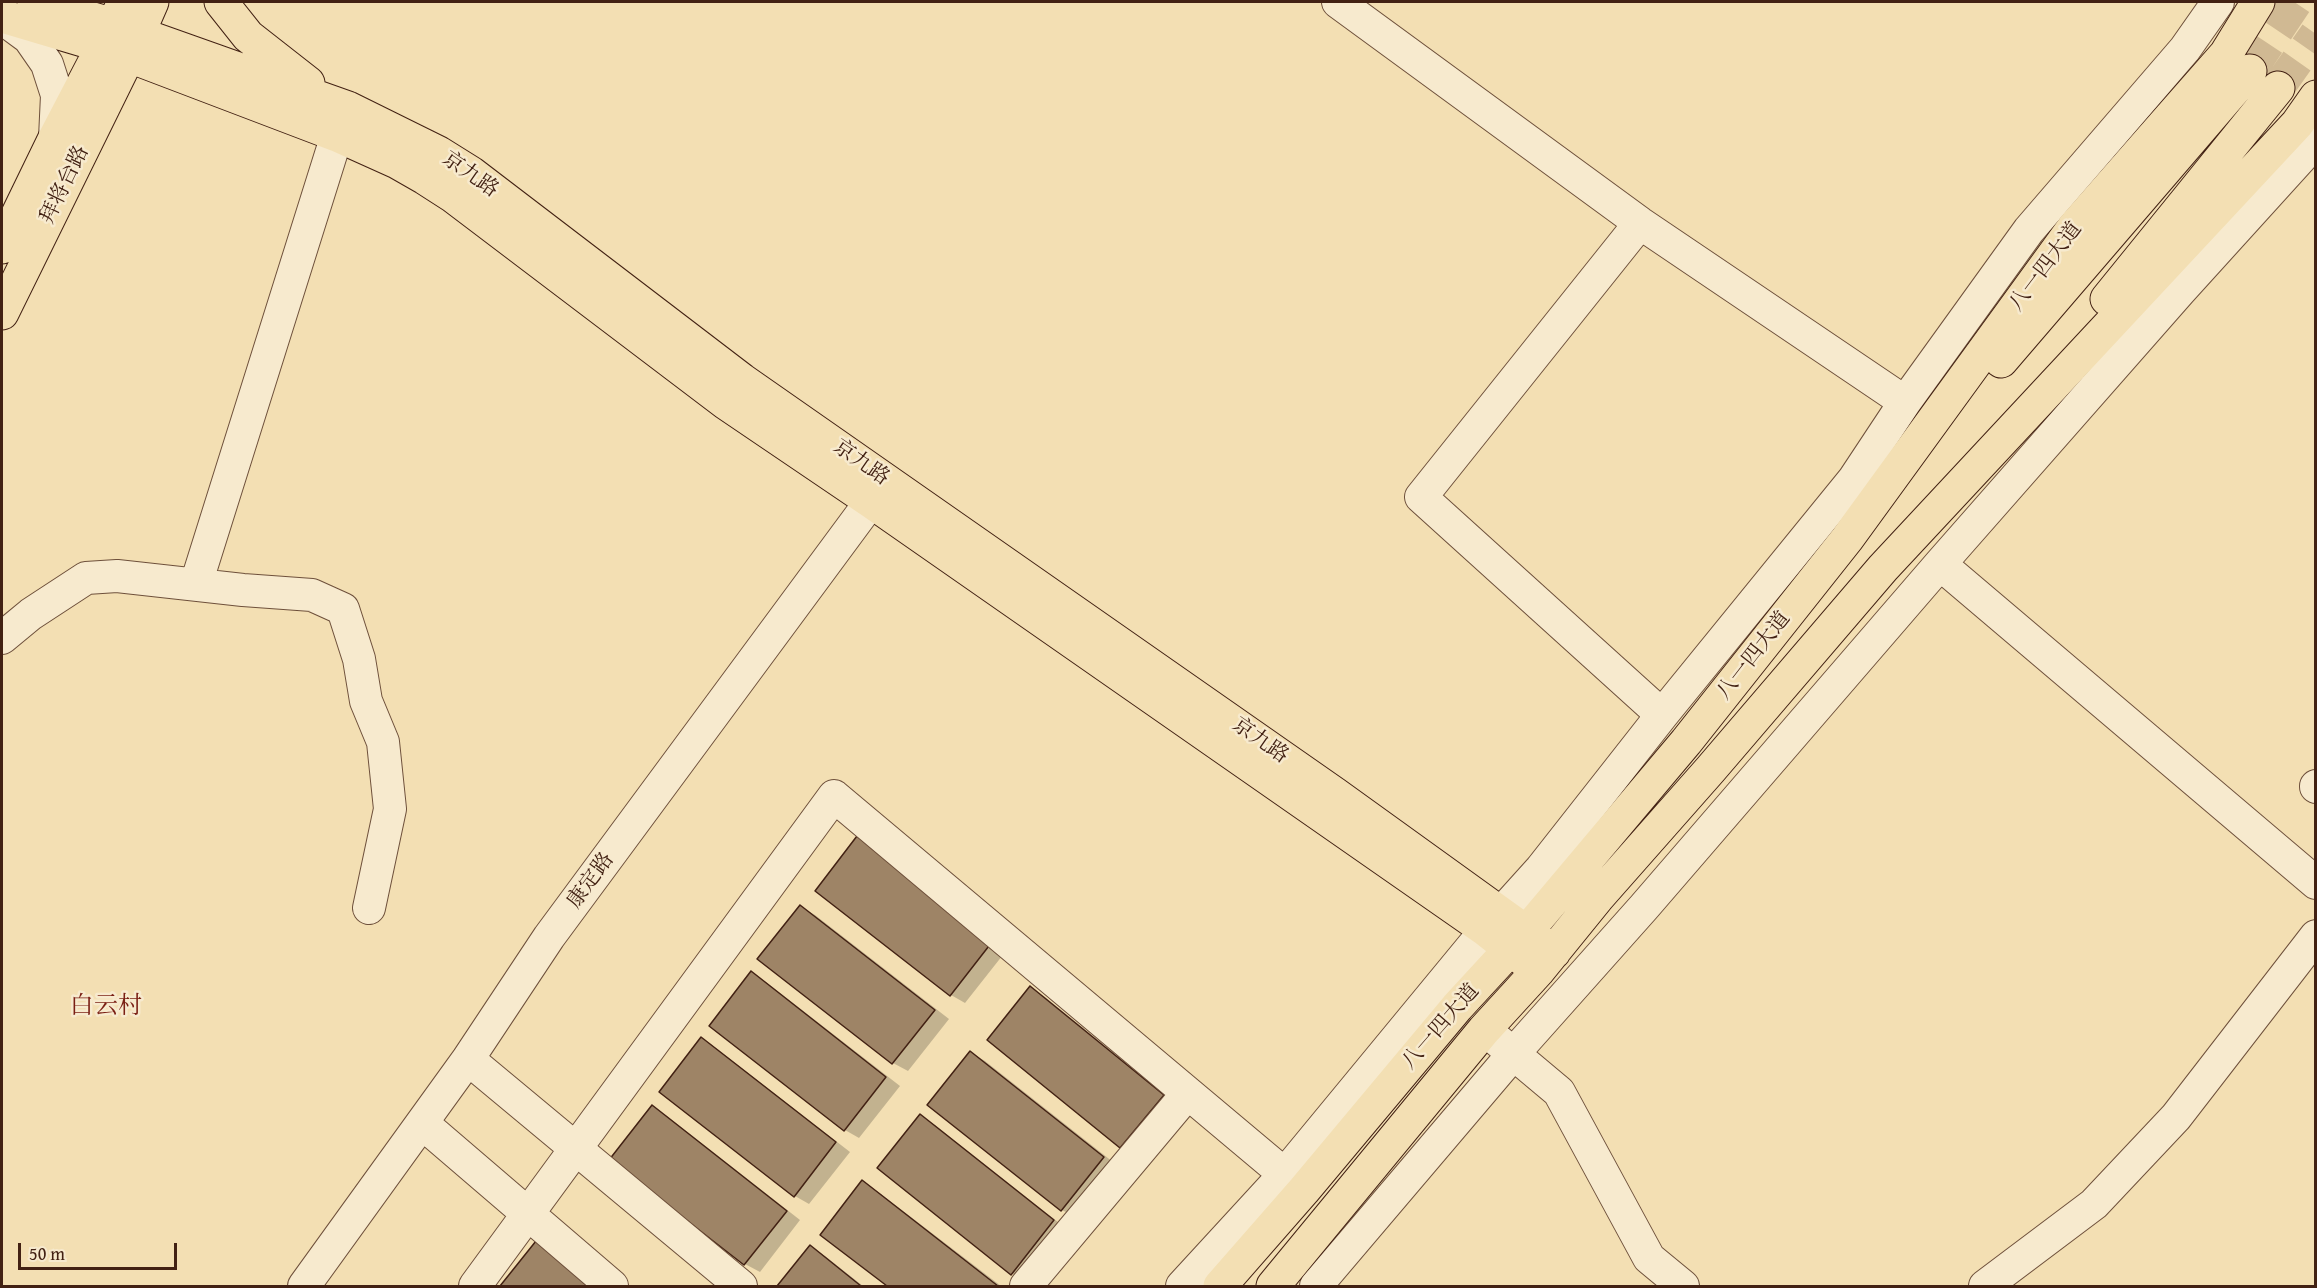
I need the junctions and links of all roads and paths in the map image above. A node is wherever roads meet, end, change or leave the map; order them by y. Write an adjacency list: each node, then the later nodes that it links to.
1 (34, 2): 8 (main road)
2 (152, 2): 8 (main road)
3 (220, 2): 12 (main road)
4 (1338, 2): 15 (street)
5 (2218, 2): 18 (street)
6 (2258, 2): 20 (main road, 八一四大道)
7 (2, 17): 8 (main road); 13 (street)
8 (122, 33): 12 (main road, 京九路); 13 (main road, 拜将台路); 17 (main road, 拜将台路)
9 (2250, 71): 20 (main road)
10 (2277, 88): 22 (main road)
11 (2316, 98): 22 (main road, 八一四大道)
12 (343, 122): 19 (main road, 京九路); 23 (street)
13 (55, 138): 16 (main road, 拜将台路)
14 (2316, 141): 21 (street)
15 (1641, 223): 18 (street); 25 (street)
16 (2, 247)
17 (2, 313)
18 (1905, 402): 25 (street)
19 (879, 491): 28 (main road, 京九路); 33 (street, 康定路)
20 (1847, 539): 28 (main road, 八一四大道)
21 (1940, 564): 26 (street); 32 (street)
22 (1883, 568): 30 (main road, 八一四大道)
23 (195, 584): 24 (street); 27 (street)
24 (2, 638)
25 (1662, 715): 28 (street)
26 (2316, 883)
27 (369, 908)
28 (1506, 930): 30 (main road, 京九路); 37 (main road, 八一四大道)
29 (2316, 936): 49 (street)
30 (1546, 961): 31 (main road, 八一四大道)
31 (1484, 1030): 32 (street); 46 (main road, 八一四大道)
32 (1514, 1053): 47 (street); 48 (street)
33 (468, 1059): 35 (street, 康定路); 36 (street)
34 (1187, 1094): 36 (street); 37 (street); 43 (street)
35 (422, 1123): 38 (street); 39 (street, 康定路)
36 (576, 1149): 38 (street); 42 (street)
37 (1294, 1183): 44 (street); 45 (main road, 八一四大道)
38 (528, 1214): 40 (street); 41 (street)
39 (304, 1287)
40 (475, 1287)
41 (612, 1287)
42 (741, 1287)
43 (1026, 1287)
44 (1182, 1287)
45 (1220, 1287)
46 (1273, 1287)
47 (1316, 1287)
48 (1683, 1287)
49 (1985, 1287)

